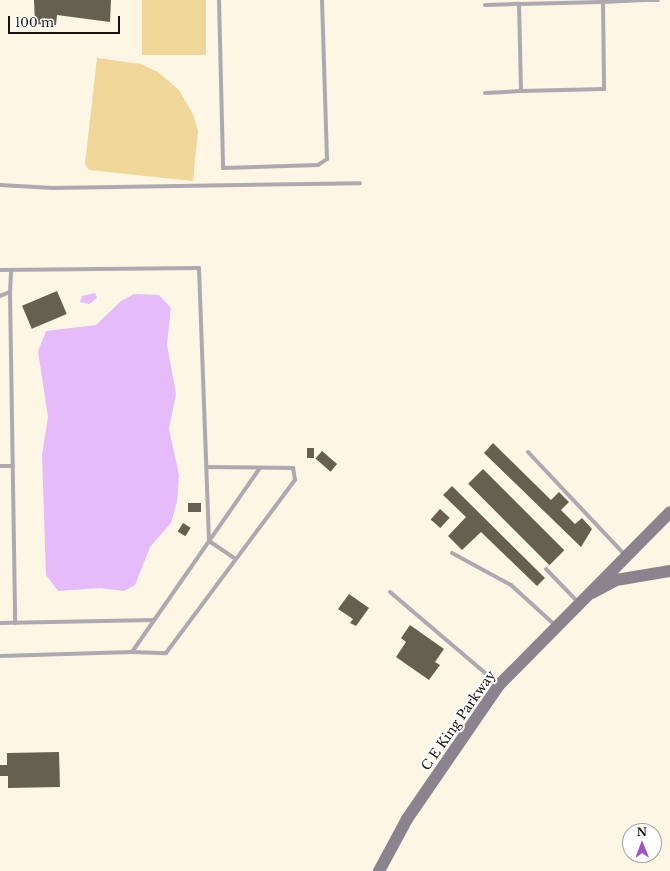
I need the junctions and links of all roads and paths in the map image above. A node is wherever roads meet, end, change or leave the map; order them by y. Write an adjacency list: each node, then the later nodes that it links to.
1 (219, 0): 2 (lane)
2 (322, 0)
3 (645, 0): 4 (lane); 5 (lane)
4 (657, 0)
5 (603, 1): 6 (lane); 8 (lane)
6 (519, 4): 7 (lane); 8 (lane)
7 (485, 5)
8 (521, 91): 9 (lane)
9 (485, 93)
10 (360, 183): 11 (lane)
11 (0, 185)
12 (0, 270): 13 (lane)
13 (11, 270): 14 (lane); 19 (lane)
14 (10, 292): 15 (lane); 18 (lane)
15 (0, 296)
16 (528, 452): 24 (lane)
17 (0, 466): 18 (lane)
18 (13, 466): 31 (lane)
19 (207, 467): 20 (lane); 22 (lane)
20 (260, 468): 22 (lane); 25 (lane)
21 (670, 512): 24 (main road, C E King Parkway)
22 (209, 541): 25 (lane); 30 (lane)
23 (452, 554): 33 (lane)
24 (625, 555): 29 (main road, C E King Parkway)
25 (236, 559): 34 (lane)
26 (546, 569): 29 (lane)
27 (670, 571): 29 (main road, C E King Parkway)
28 (390, 592): 36 (lane)
29 (578, 601): 33 (main road, C E King Parkway)
30 (154, 620): 31 (lane); 34 (lane)
31 (15, 623): 32 (lane)
32 (0, 624)
33 (555, 625): 36 (main road, C E King Parkway)
34 (132, 652): 35 (lane)
35 (0, 656)
36 (499, 685): 37 (main road, C E King Parkway)
37 (379, 871)

